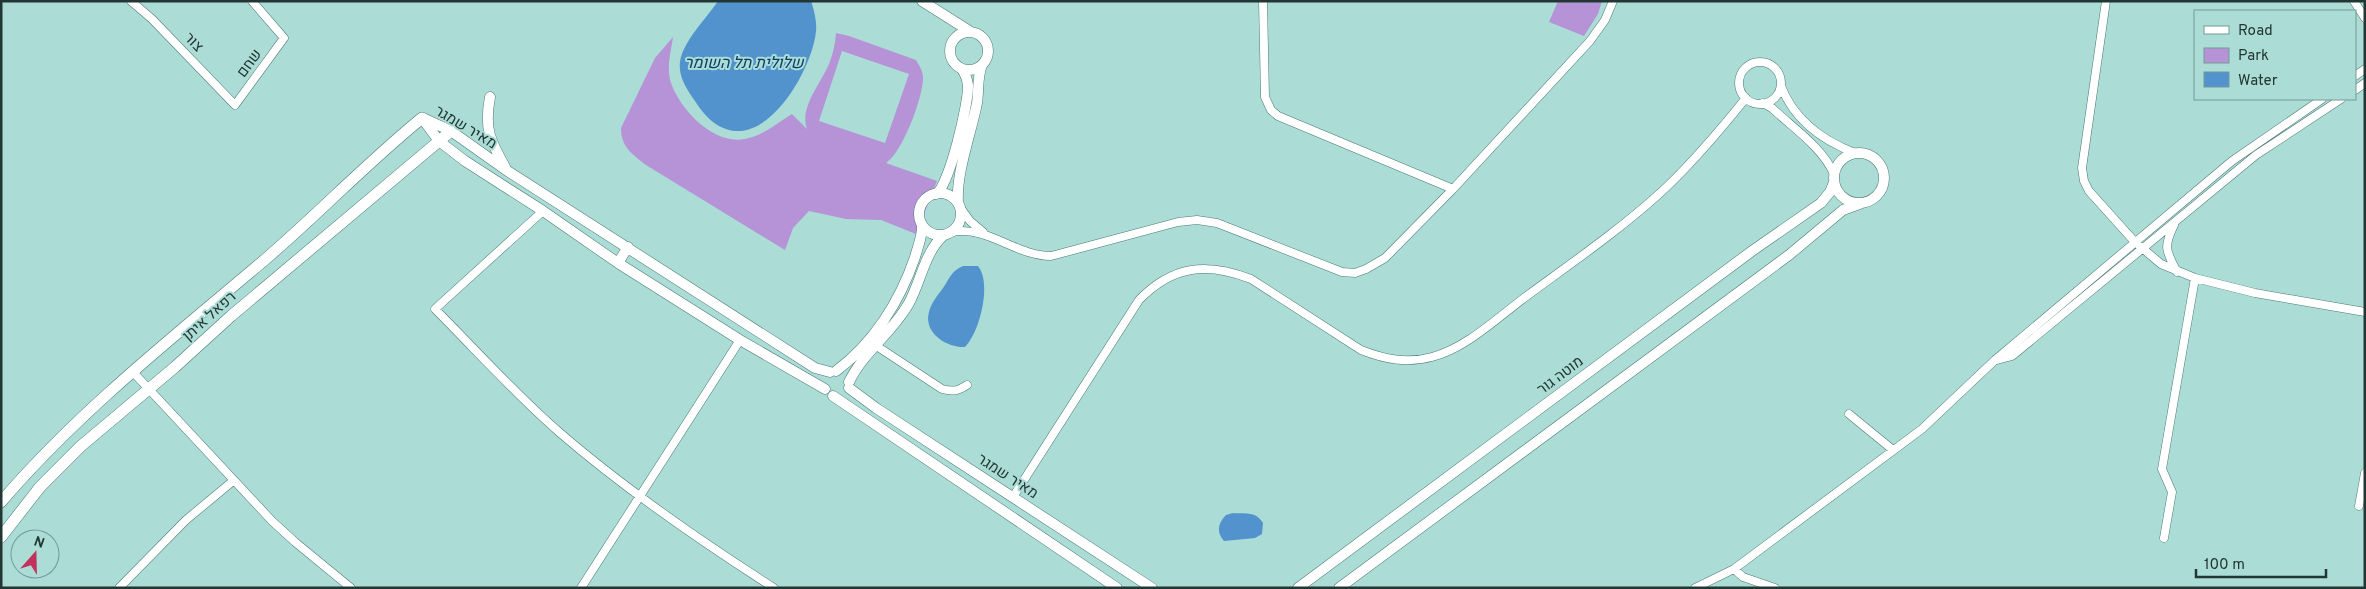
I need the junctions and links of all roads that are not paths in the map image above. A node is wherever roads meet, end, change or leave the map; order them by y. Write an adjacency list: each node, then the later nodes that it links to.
1 (131, 1): 20 (street, צור)
2 (252, 1): 20 (street, שחם)
3 (922, 1): 8 (street)
4 (1263, 1): 27 (street)
5 (1613, 1): 27 (street)
6 (2106, 1): 36 (street)
7 (2354, 1): 9 (street)
8 (941, 14): 10 (street); 11 (street)
9 (2365, 18)
10 (972, 32): 11 (street); 12 (street)
11 (952, 43): 13 (street)
12 (982, 64): 13 (street); 30 (street)
13 (961, 68): 28 (street)
14 (1781, 86): 16 (street); 19 (street); 24 (street)
15 (490, 97): 25 (street)
16 (1746, 98): 19 (street); 57 (street)
17 (2321, 100): 36 (street)
18 (2340, 100): 32 (street)
19 (1763, 103): 26 (street)
20 (235, 105)
21 (422, 118): 22 (street, מאיר שמגר); 23 (street, מאיר שמגר); 46 (main road, רפאל איתן)
22 (451, 131): 23 (main road, רפאל איתן); 25 (street, מאיר שמגר)
23 (439, 142): 31 (street, מאיר שמגר); 50 (main road, רפאל איתן)
24 (1855, 153): 26 (street, מוטה גור); 29 (street)
25 (506, 170): 37 (street, מאיר שמגר)
26 (1834, 178): 29 (street); 69 (street, מוטה גור)
27 (1453, 189): 35 (street)
28 (936, 194): 30 (street); 33 (street)
29 (1862, 203): 70 (street)
30 (958, 205): 34 (street); 35 (street)
31 (543, 211): 39 (street, מאיר שמגר); 56 (street)
32 (2176, 221): 38 (street); 40 (street)
33 (922, 224): 34 (street); 47 (street)
34 (947, 233): 35 (street); 44 (street)
35 (987, 234)
36 (2134, 241): 38 (street); 45 (street)
37 (628, 247): 39 (street); 47 (street, מאיר שמגר)
38 (2143, 249): 40 (street); 45 (street)
39 (618, 263): 43 (street, מאיר שמגר)
40 (2177, 272): 41 (street)
41 (2196, 278): 42 (street); 61 (street)
42 (2365, 312)
43 (740, 340): 51 (street, מאיר שמגר); 56 (street)
44 (874, 345): 48 (street); 49 (street)
45 (1995, 360): 53 (street)
46 (132, 371): 50 (street); 58 (main road, רפאל איתן)
47 (833, 372): 48 (street); 51 (street)
48 (849, 385): 51 (street); 57 (street, מאיר שמגר)
49 (967, 385)
50 (149, 389): 55 (street); 60 (main road, רפאל איתן)
51 (829, 393): 67 (street, מאיר שמגר)
52 (1849, 414): 53 (street)
53 (1892, 450): 62 (street)
54 (2365, 473): 59 (street)
55 (233, 482): 63 (street); 64 (street)
56 (639, 497): 65 (street); 66 (street)
57 (1013, 497): 68 (street, מאיר שמגר)
58 (1, 502)
59 (2359, 506)
60 (1, 536)
61 (2164, 538)
62 (1734, 569): 71 (street); 72 (street)
63 (120, 588)
64 (351, 588)
65 (581, 588)
66 (774, 588)
67 (1117, 588)
68 (1152, 588)
69 (1298, 588)
70 (1339, 588)
71 (1694, 588)
72 (1775, 588)

